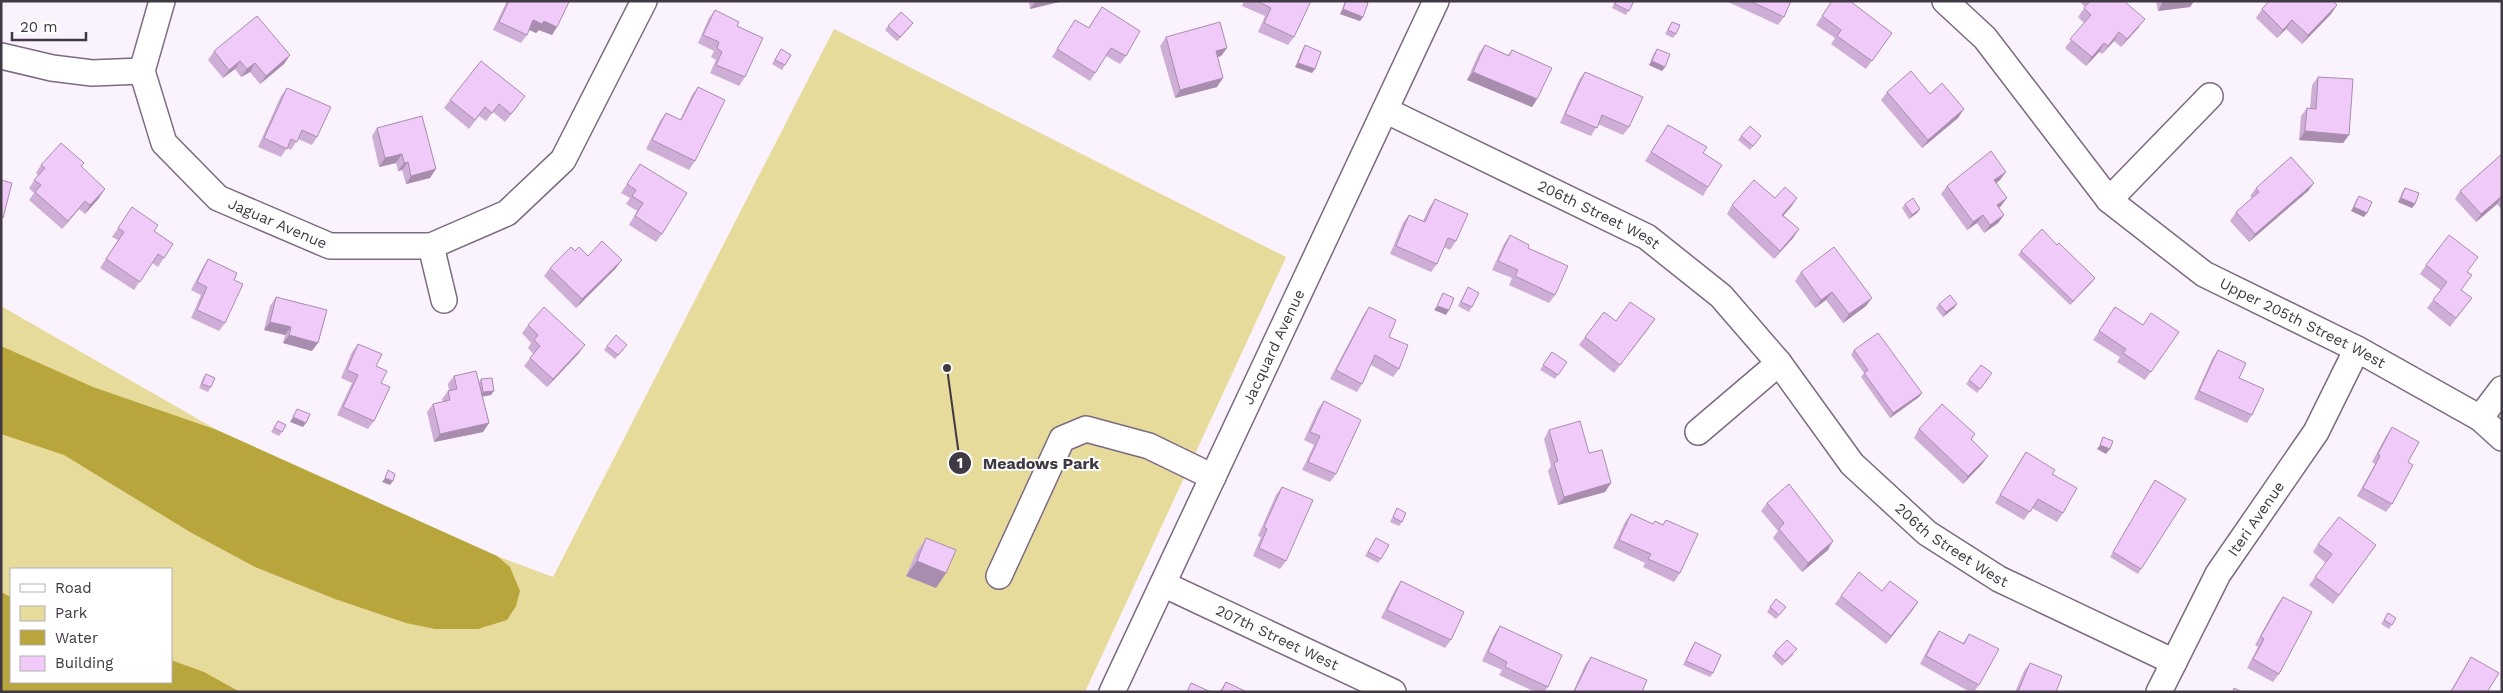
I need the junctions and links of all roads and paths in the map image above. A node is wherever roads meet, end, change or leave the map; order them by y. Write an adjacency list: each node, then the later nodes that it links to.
1 (162, 1): 6 (street)
2 (644, 1): 10 (street, Jaguar Avenue)
3 (1436, 1): 8 (street, Jacquard Avenue)
4 (1944, 1): 9 (street, Upper 205th Street West)
5 (1, 56): 6 (street)
6 (142, 71): 10 (street, Jaguar Avenue)
7 (2210, 96): 9 (street)
8 (1385, 110): 13 (street, 206th Street West); 18 (street, Jacquard Avenue)
9 (2109, 200): 12 (street, Upper 205th Street West)
10 (431, 246): 11 (street)
11 (444, 300)
12 (2357, 349): 15 (street, Upper 205th Street West); 21 (street, Iteri Avenue)
13 (1779, 363): 16 (street); 21 (street, 206th Street West)
14 (2502, 389): 15 (street)
15 (2480, 418): 17 (street, Upper 205th Street West)
16 (1698, 432)
17 (2502, 438)
18 (1213, 477): 19 (street); 20 (street, Jacquard Avenue)
19 (999, 576)
20 (1163, 584): 22 (street, Jacquard Avenue); 23 (street, 207th Street West)
21 (2174, 662): 24 (street, Iteri Avenue)
22 (1112, 692)
23 (1393, 692)
24 (2160, 692)

